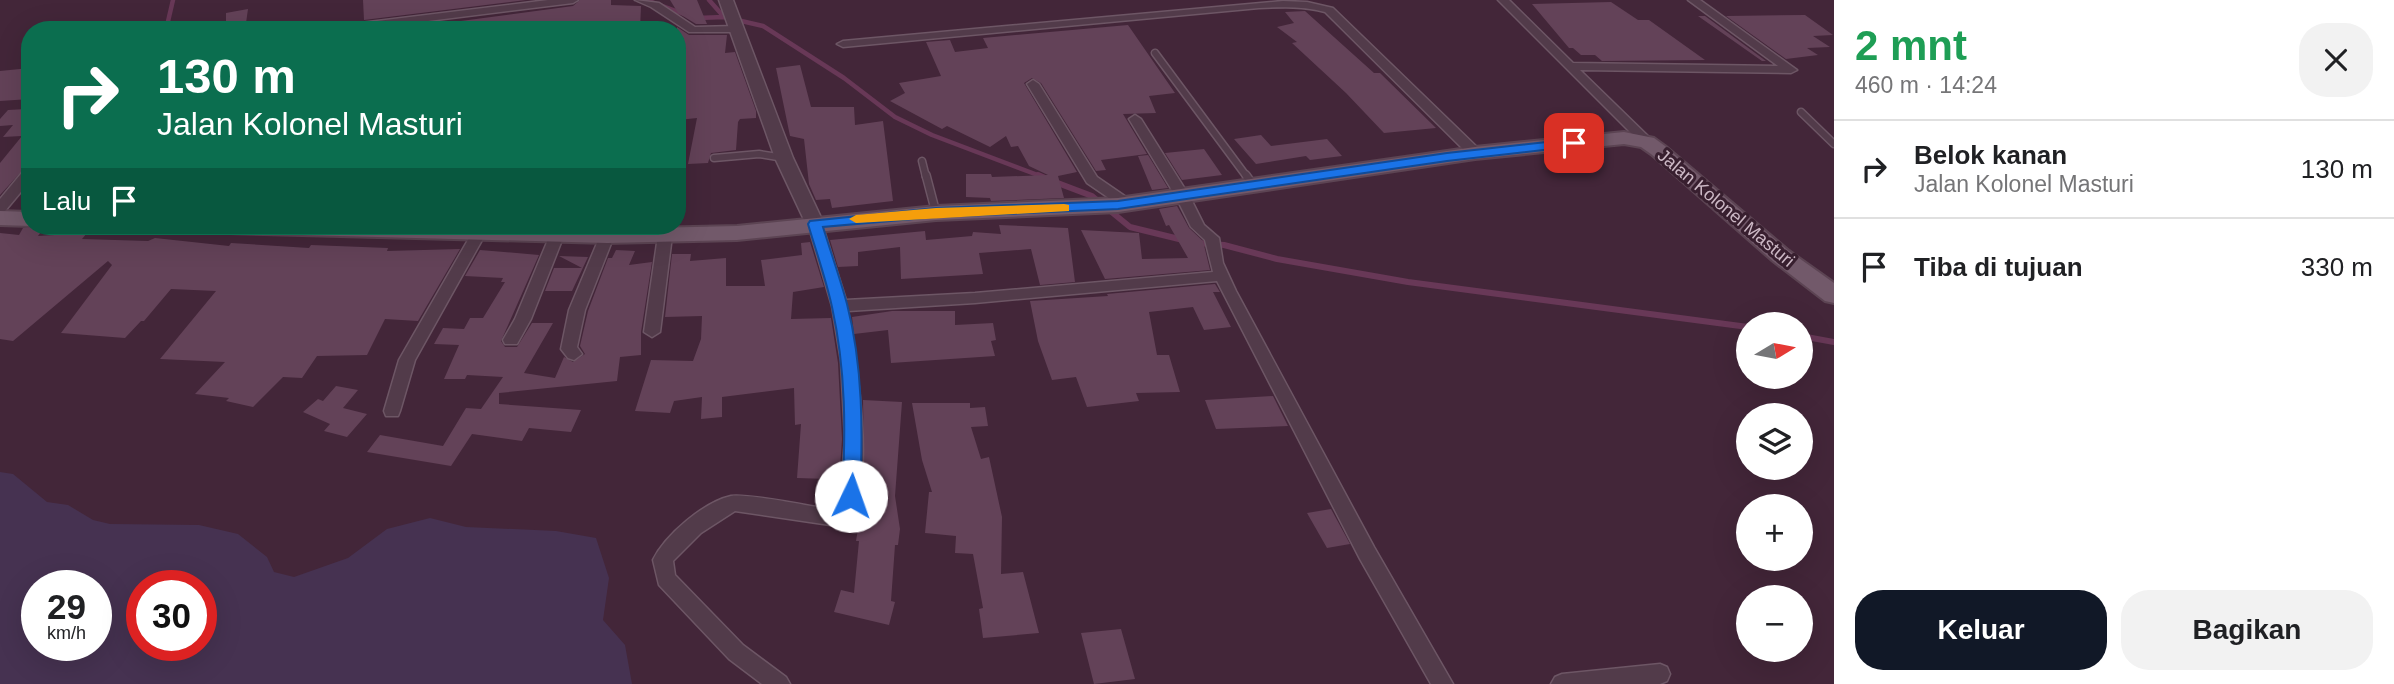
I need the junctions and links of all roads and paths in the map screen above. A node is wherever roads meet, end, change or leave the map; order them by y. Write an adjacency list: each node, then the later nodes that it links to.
1 (573, 0): 6 (street)
2 (640, 0): 7 (street)
3 (1503, 0): 11 (street)
4 (1693, 0): 11 (street)
5 (732, 16): 8 (street); 19 (street)
6 (402, 21)
7 (679, 21)
8 (686, 25)
9 (843, 44): 17 (street)
10 (1155, 53): 22 (lane)
11 (1573, 66): 15 (street)
12 (1032, 84): 24 (street)
13 (1801, 113): 16 (lane)
14 (1135, 119): 23 (street)
15 (1647, 142): 17 (main road, Jalan Kolonel Masturi); 36 (main road, Jalan Kolonel Masturi)
16 (1834, 145)
17 (1475, 153): 22 (main road, Jalan Kolonel Masturi)
18 (714, 158): 19 (lane)
19 (784, 159): 29 (street)
20 (922, 161): 26 (lane)
21 (21, 184): 25 (street)
22 (1253, 185): 23 (main road, Jalan Kolonel Masturi)
23 (1183, 197): 24 (main road, Jalan Kolonel Masturi); 35 (street)
24 (1115, 205): 26 (main road, Jalan Kolonel Masturi)
25 (0, 208)
26 (936, 212): 29 (main road, Jalan Kolonel Masturi)
27 (0, 218): 28 (main road)
28 (21, 219)
29 (815, 224): 34 (main road, Jalan Kolonel Masturi); 37 (street)
30 (478, 235): 41 (street)
31 (556, 235): 39 (street)
32 (599, 235): 33 (main road, Jalan Kolonel Masturi)
33 (607, 236): 34 (main road, Jalan Kolonel Masturi); 40 (street)
34 (665, 236): 38 (street)
35 (1222, 276): 37 (street); 44 (street)
36 (1834, 295)
37 (840, 306): 43 (street)
38 (652, 332)
39 (511, 340)
40 (573, 354)
41 (392, 411)
42 (1660, 674): 45 (street)
43 (779, 684)
44 (1442, 684)
45 (1562, 684)

